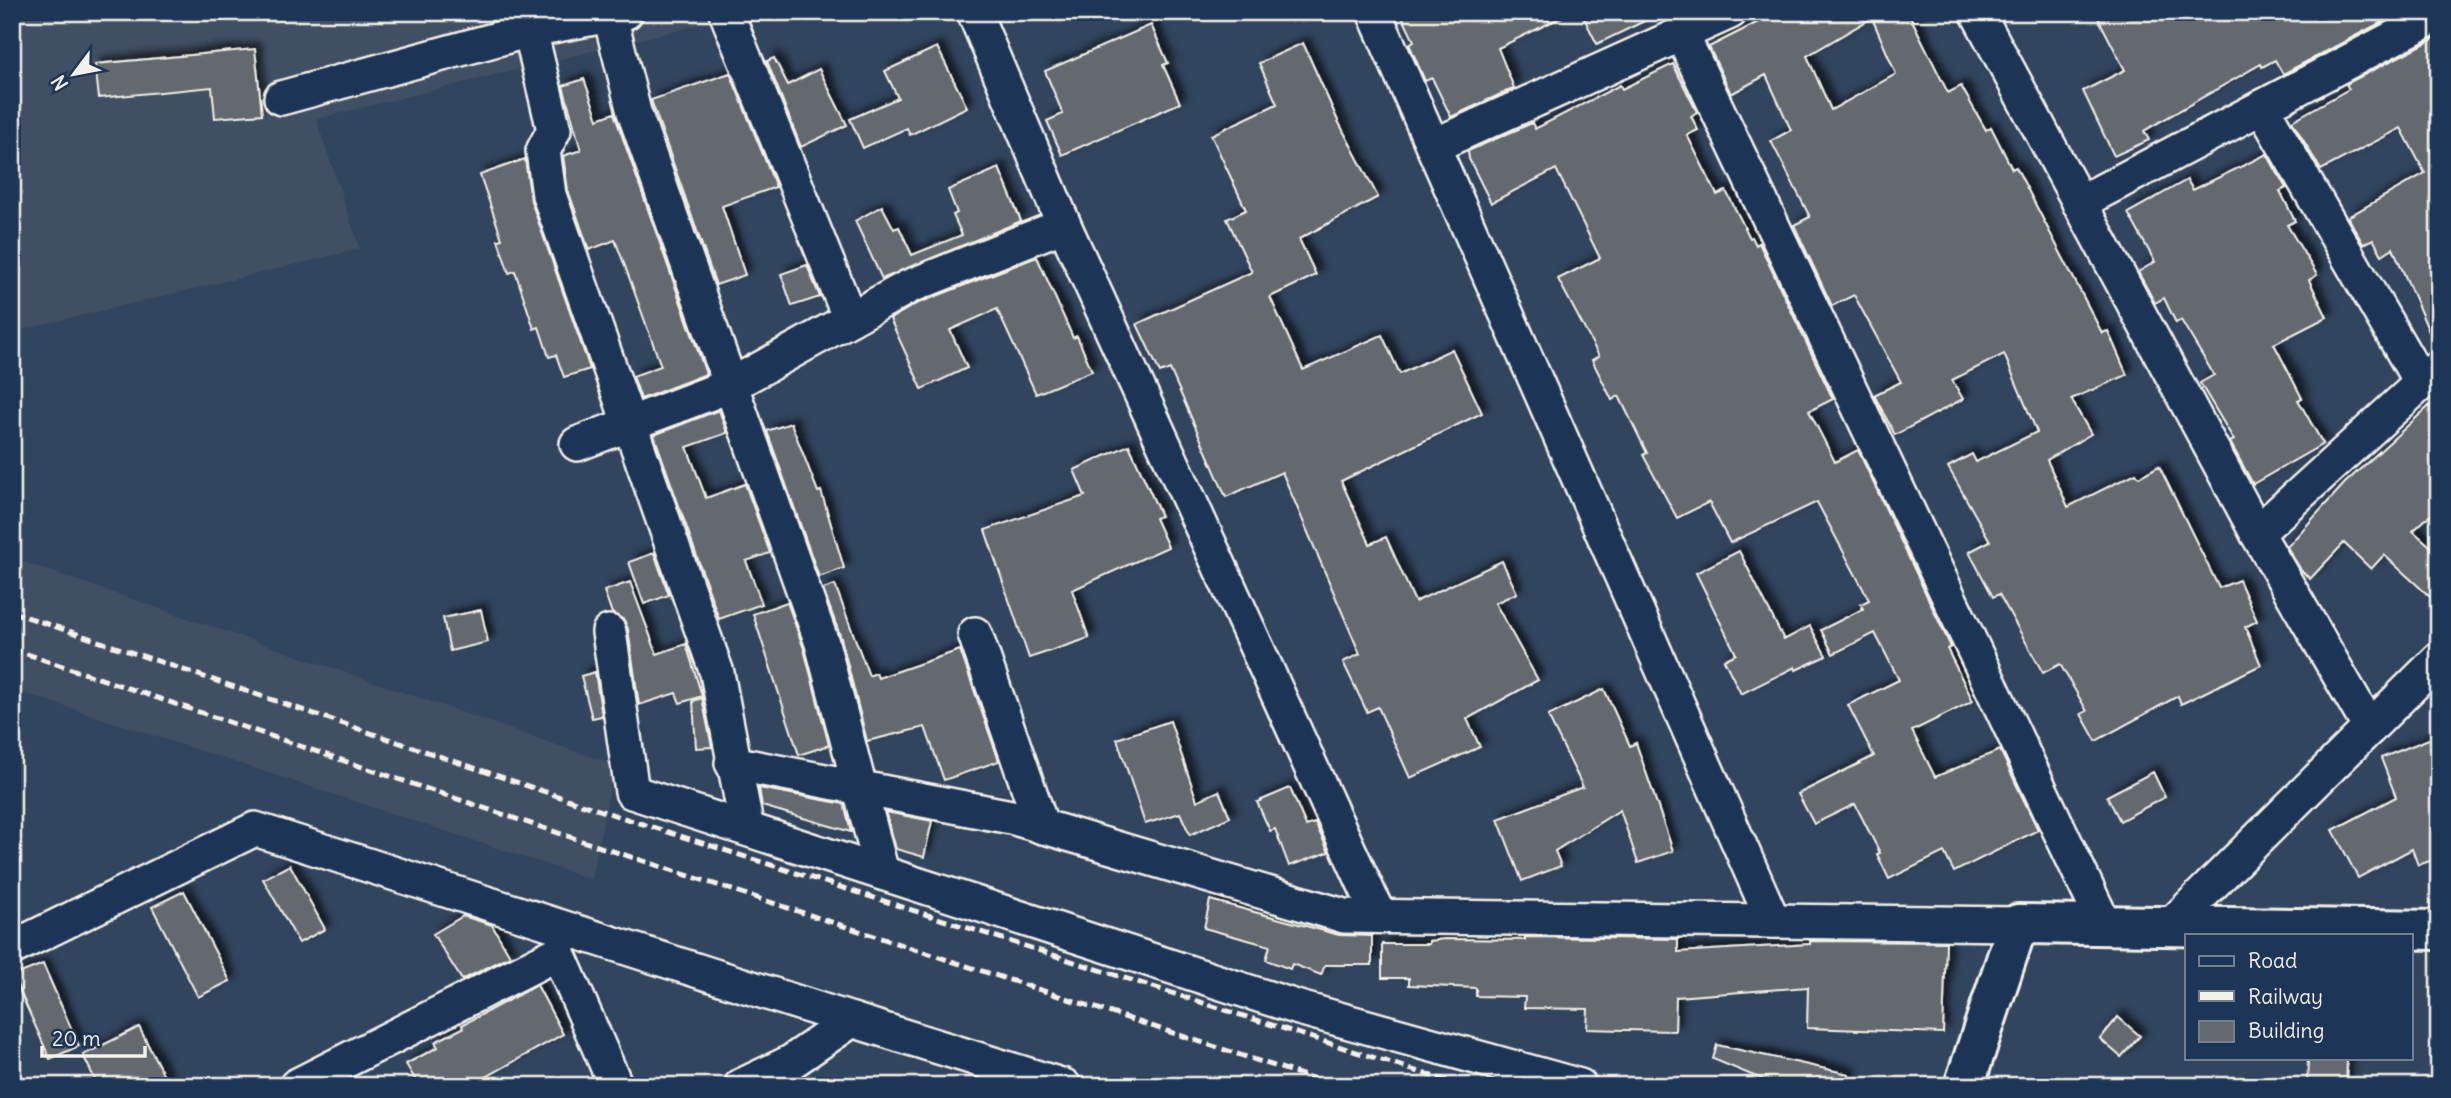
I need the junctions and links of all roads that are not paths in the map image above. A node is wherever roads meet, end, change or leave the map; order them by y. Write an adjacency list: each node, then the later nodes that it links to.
1 (726, 12): 15 (street)
2 (974, 12): 14 (street)
3 (1374, 12): 12 (street)
4 (1730, 12): 9 (street)
5 (618, 14): 8 (street); 17 (street)
6 (2439, 14): 11 (street)
7 (1988, 16): 13 (street)
8 (530, 30): 10 (street); 18 (street)
9 (1682, 35): 12 (street); 33 (street)
10 (281, 98)
11 (2262, 107): 13 (street); 16 (street)
12 (1433, 146): 31 (street)
13 (2078, 203): 20 (street)
14 (1065, 225): 15 (street); 30 (street)
15 (850, 319): 17 (street)
16 (2430, 375): 20 (street)
17 (731, 386): 18 (street); 26 (street)
18 (629, 424): 19 (street); 25 (street)
19 (577, 444)
20 (2257, 533): 24 (street)
21 (609, 632): 28 (street)
22 (975, 634): 27 (street)
23 (2439, 659): 24 (street)
24 (2370, 728): 34 (street)
25 (733, 763): 26 (street); 28 (street)
26 (860, 788): 27 (street); 29 (street)
27 (1042, 827): 30 (street)
28 (747, 829): 29 (street)
29 (883, 873): 42 (street)
30 (1379, 916): 31 (street)
31 (1773, 921): 32 (street)
32 (2018, 924): 33 (main road); 43 (main road)
33 (2105, 926): 34 (main road)
34 (2170, 926): 35 (main road)
35 (2439, 930)
36 (12, 948): 37 (street)
37 (852, 1020): 40 (street); 41 (street)
38 (296, 1086): 39 (street)
39 (616, 1086)
40 (741, 1086)
41 (1064, 1086)
42 (1580, 1086)
43 (1964, 1086)

